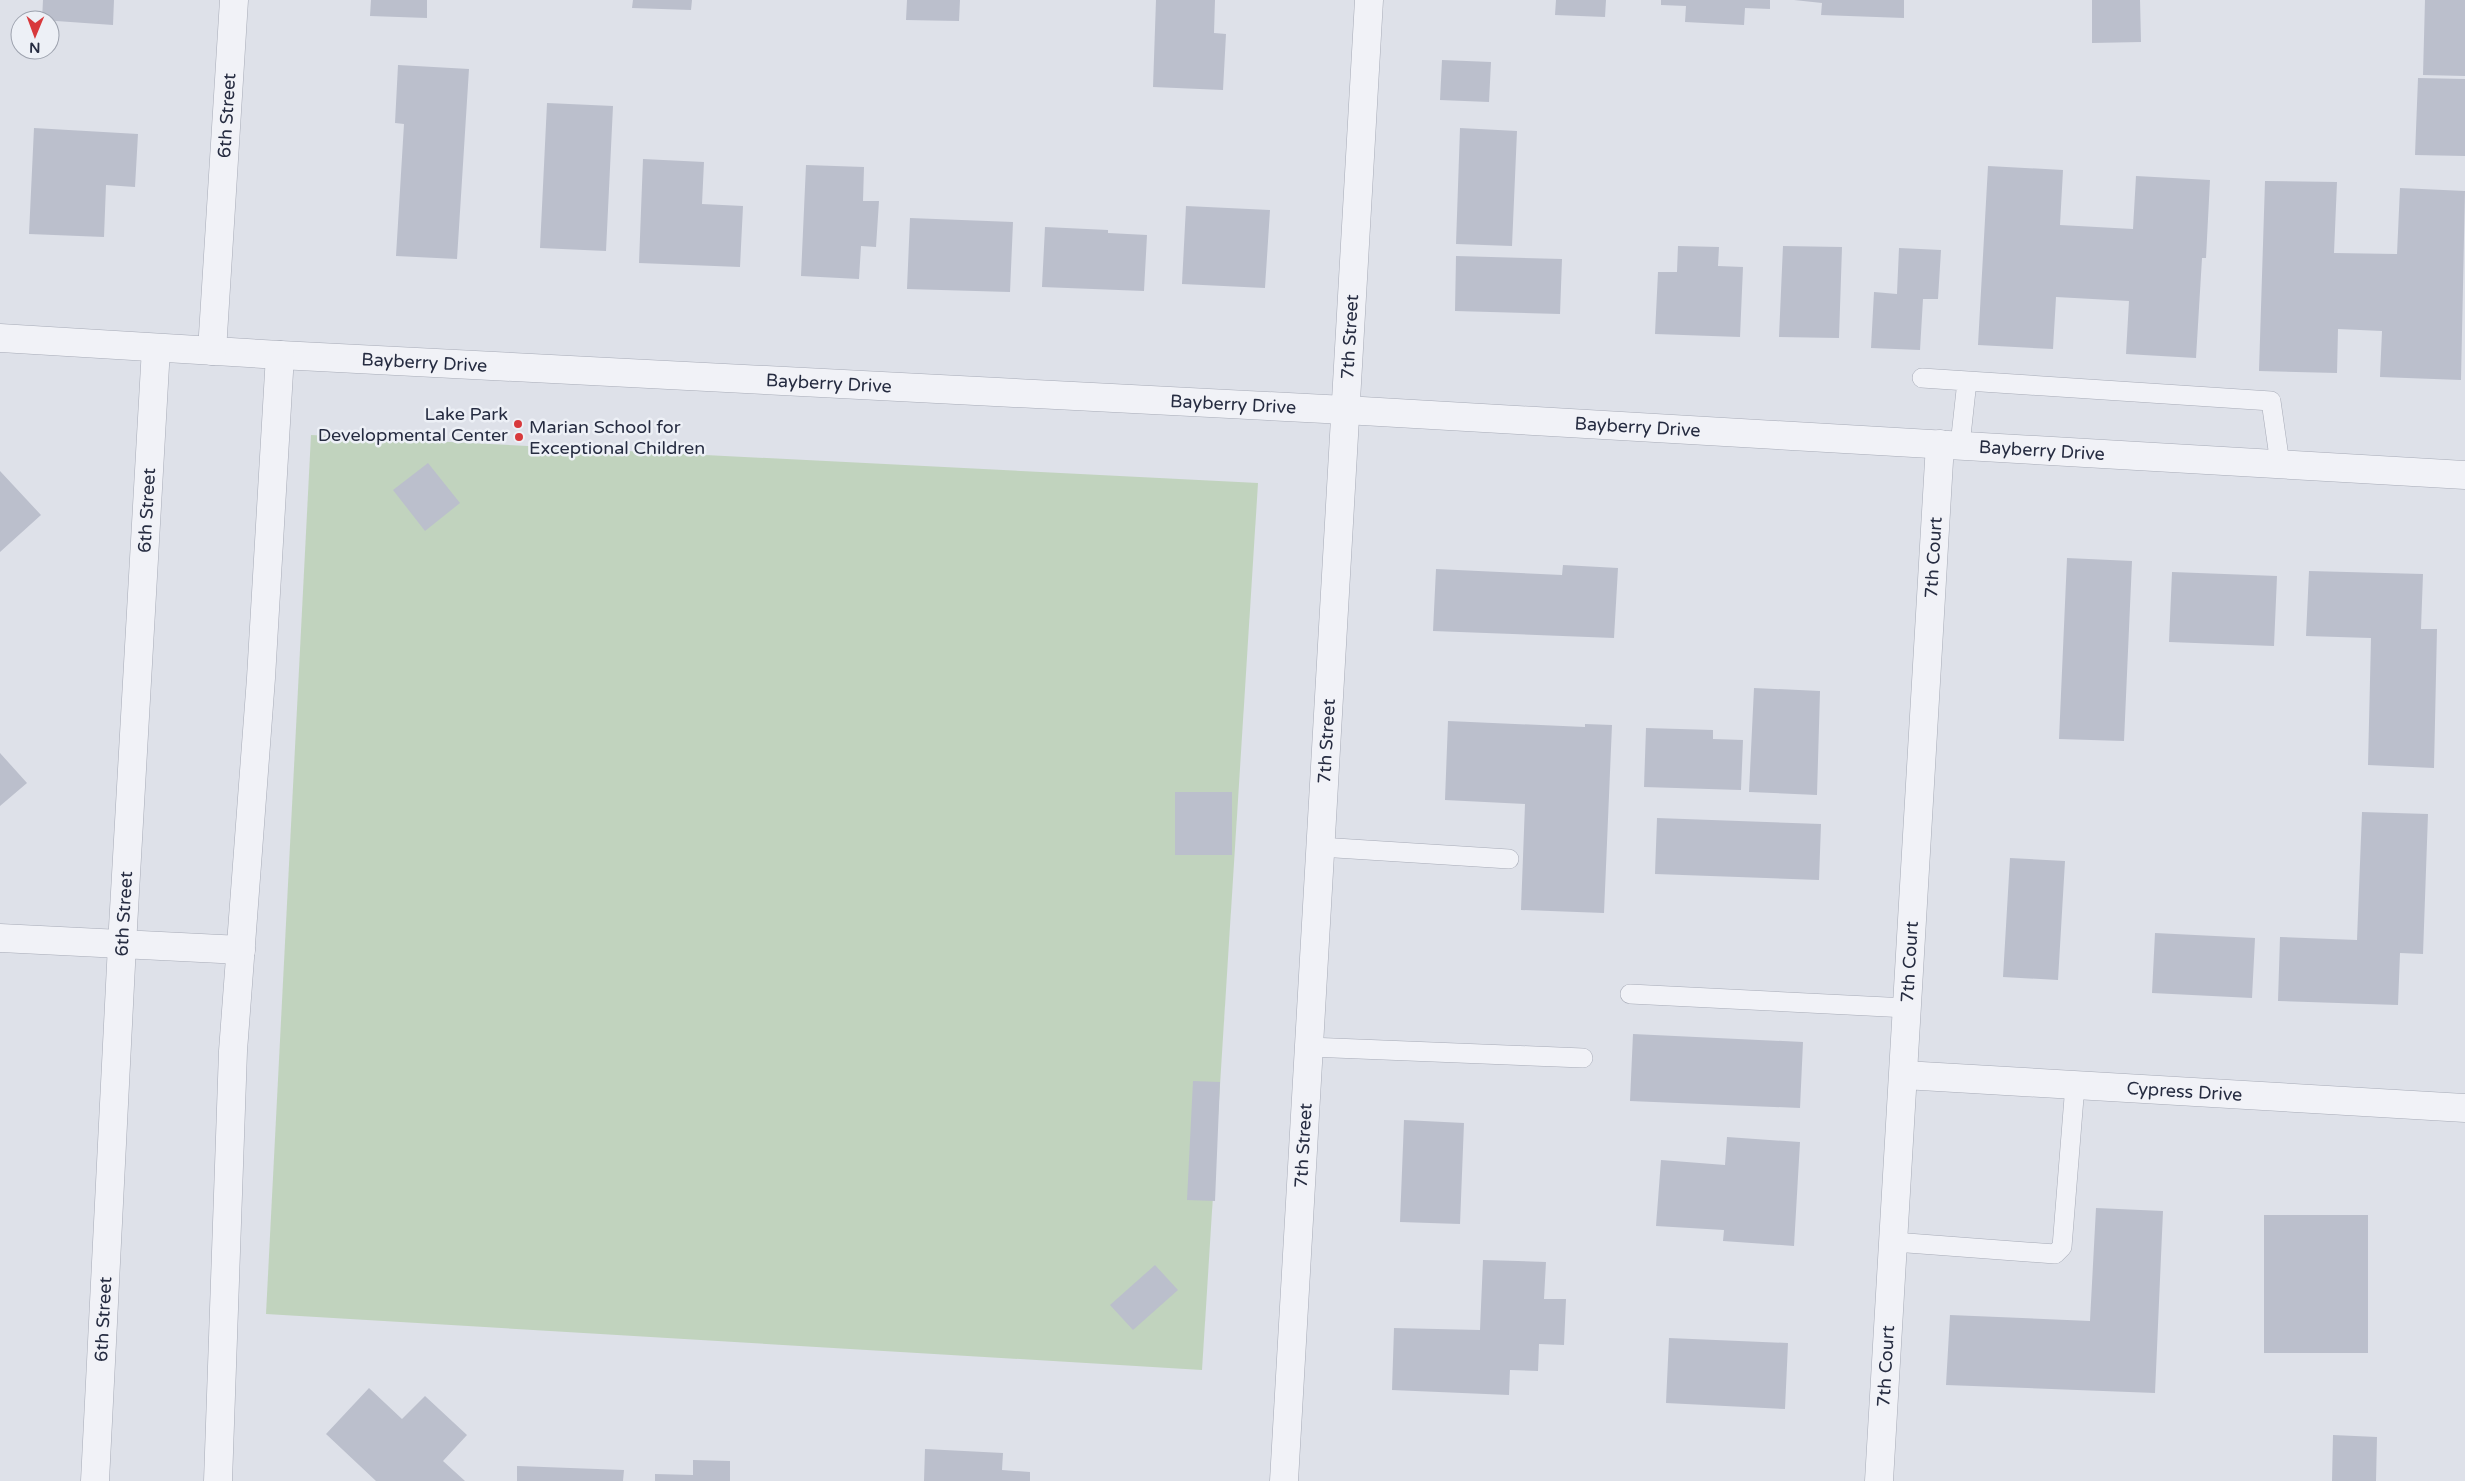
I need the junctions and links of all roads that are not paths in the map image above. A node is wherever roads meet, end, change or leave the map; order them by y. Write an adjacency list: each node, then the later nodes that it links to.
1 (234, 0): 5 (street, 6th Street)
2 (1369, 0): 9 (street, 7th Street)
3 (0, 338): 4 (street, Bayberry Drive)
4 (156, 348): 5 (street, Bayberry Drive); 16 (street, 6th Street)
5 (212, 351): 6 (street, Bayberry Drive)
6 (280, 355): 9 (street, Bayberry Drive); 17 (street)
7 (1922, 378): 8 (lane)
8 (1968, 381): 10 (lane); 11 (lane)
9 (1345, 410): 10 (street, Bayberry Drive); 13 (street, 7th Street)
10 (1950, 444): 11 (street, Bayberry Drive); 19 (street, 7th Court)
11 (2280, 464): 12 (street, Bayberry Drive)
12 (2465, 475)
13 (1320, 847): 14 (lane); 20 (street, 7th Street)
14 (1509, 859)
15 (0, 938): 16 (street)
16 (122, 945): 17 (street); 26 (street, 6th Street)
17 (241, 950): 27 (street)
18 (1630, 994): 19 (lane)
19 (1907, 1008): 22 (street, 7th Court)
20 (1308, 1047): 21 (lane); 28 (street, 7th Street)
21 (1583, 1058)
22 (1904, 1075): 23 (street, Cypress Drive); 25 (street, 7th Court)
23 (2075, 1085): 24 (street, Cypress Drive); 25 (lane)
24 (2465, 1108)
25 (1894, 1242): 29 (street, 7th Court)
26 (95, 1481)
27 (218, 1481)
28 (1284, 1481)
29 (1879, 1481)

